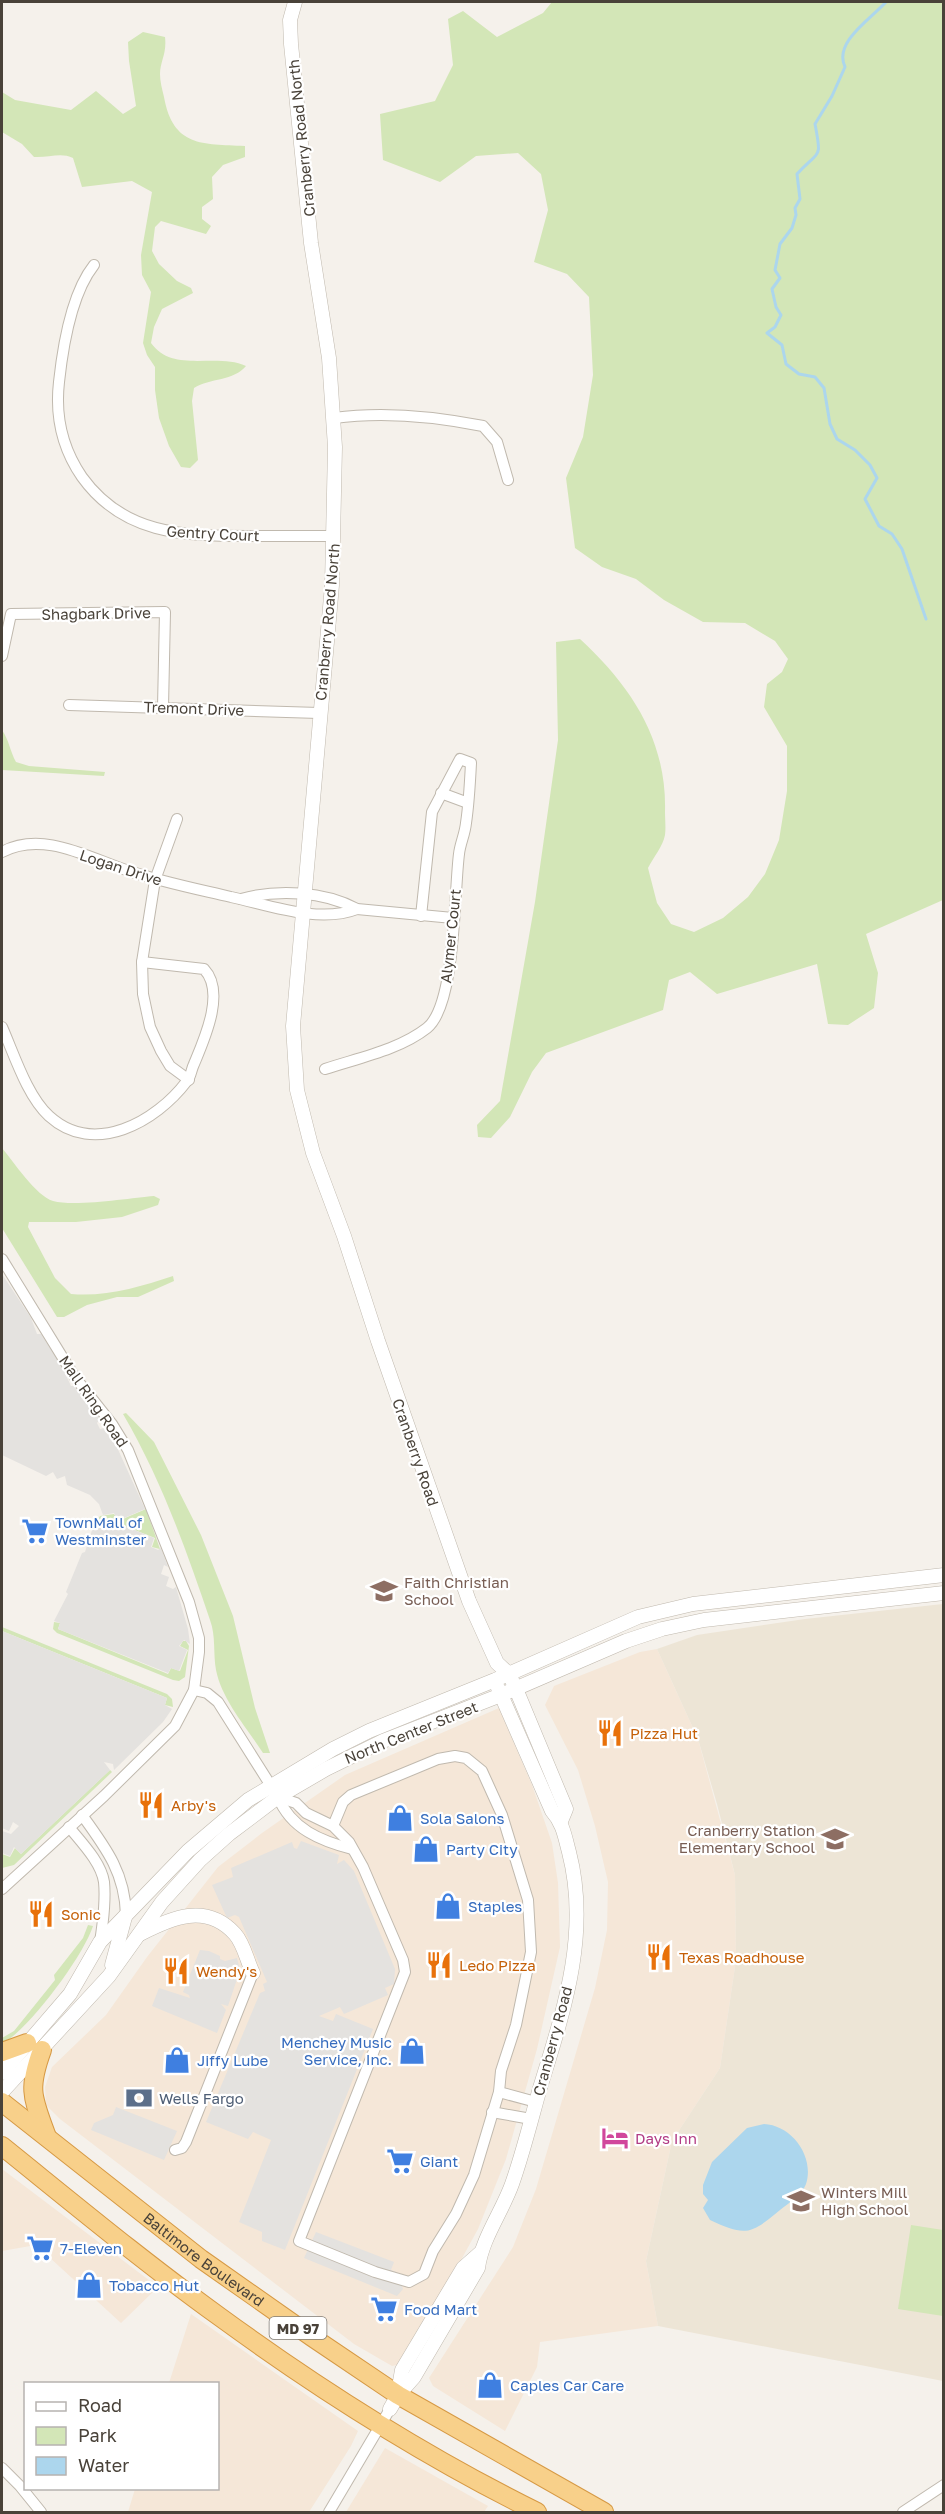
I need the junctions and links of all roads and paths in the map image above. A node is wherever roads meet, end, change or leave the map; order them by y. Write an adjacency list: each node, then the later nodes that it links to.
1 (295, 2): 3 (street, Cranberry Road North)
2 (94, 265): 5 (street, Gentry Court)
3 (334, 418): 4 (street); 5 (street, Cranberry Road North)
4 (508, 480)
5 (333, 536): 9 (street, Cranberry Road North)
6 (2, 656): 8 (street, Shagbark Drive)
7 (69, 705): 8 (street, Tremont Drive)
8 (163, 707): 9 (street, Tremont Drive)
9 (319, 713): 15 (street, Cranberry Road North)
10 (441, 793): 11 (street); 11 (street, Alymer Court); 19 (street, Alymer Court)
11 (468, 803): 20 (street, Alymer Court)
12 (177, 819): 14 (street)
13 (2, 852): 14 (street, Logan Drive)
14 (155, 880): 16 (street, Logan Drive); 21 (street)
15 (304, 895): 16 (street, Logan Drive); 17 (street, Logan Drive); 18 (street, Cranberry Road North)
16 (241, 899): 18 (street, Logan Drive)
17 (357, 909): 18 (street, Logan Drive); 19 (street, Logan Drive)
18 (303, 912): 25 (street, Cranberry Road North)
19 (421, 916): 20 (street, Logan Drive)
20 (453, 918): 23 (street, Alymer Court)
21 (142, 962): 24 (street); 24 (street)
22 (2, 1027): 24 (street)
23 (325, 1068)
24 (189, 1080)
25 (344, 1236): 29 (street, Cranberry Road)
26 (2, 1259): 33 (street, Mall Ring Road)
27 (944, 1575): 30 (street, North Center Street)
28 (944, 1593): 32 (street, North Center Street)
29 (497, 1663): 30 (street, Cranberry Road); 31 (street, Cranberry Road)
30 (509, 1674): 31 (street, North Center Street); 32 (street, Cranberry Road)
31 (495, 1680): 34 (street, Cranberry Road); 35 (street, North Center Street)
32 (516, 1689): 34 (street, North Center Street); 37 (street, Cranberry Road)
33 (194, 1690): 35 (street); 36 (street, Mall Ring Road)
34 (501, 1695): 35 (street, North Center Street); 37 (street, Cranberry Road)
35 (274, 1791): 38 (street); 40 (street); 42 (street, North Center Street); 43 (street, North Center Street)
36 (82, 1815): 39 (street, Mall Ring Road); 42 (street)
37 (561, 1821): 53 (street, Cranberry Road)
38 (333, 1826): 40 (street); 51 (street)
39 (69, 1827): 41 (street, Mall Ring Road); 44 (street)
40 (352, 1849): 54 (street)
41 (2, 1889)
42 (126, 1915): 44 (street, North Center Street); 46 (street)
43 (138, 1935): 45 (street); 46 (street, North Center Street)
44 (100, 1942): 47 (street, North Center Street)
45 (254, 1973): 57 (street)
46 (109, 1976): 47 (street, North Center Street)
47 (34, 2046): 48 (highway); 49 (street, North Center Street); 50 (street, North Center Street); 56 (highway)
48 (2, 2052)
49 (2, 2073)
50 (2, 2092)
51 (499, 2092): 53 (street); 54 (street)
52 (2, 2102): 56 (highway, Baltimore Boulevard / MD 97)
53 (536, 2102): 55 (street, Cranberry Road)
54 (492, 2112): 55 (street)
55 (531, 2120): 59 (street, Cranberry Road)
56 (46, 2137): 59 (highway, Baltimore Boulevard / MD 97)
57 (175, 2150)
58 (6, 2153): 59 (highway, Baltimore Boulevard / MD 97)
59 (390, 2409): 63 (street); 64 (highway, Baltimore Boulevard / MD 97); 65 (highway, Baltimore Boulevard / MD 97)
60 (2, 2468): 62 (street)
61 (944, 2485): 66 (street)
62 (41, 2512)
63 (329, 2512)
64 (537, 2512)
65 (604, 2512)
66 (903, 2512)

